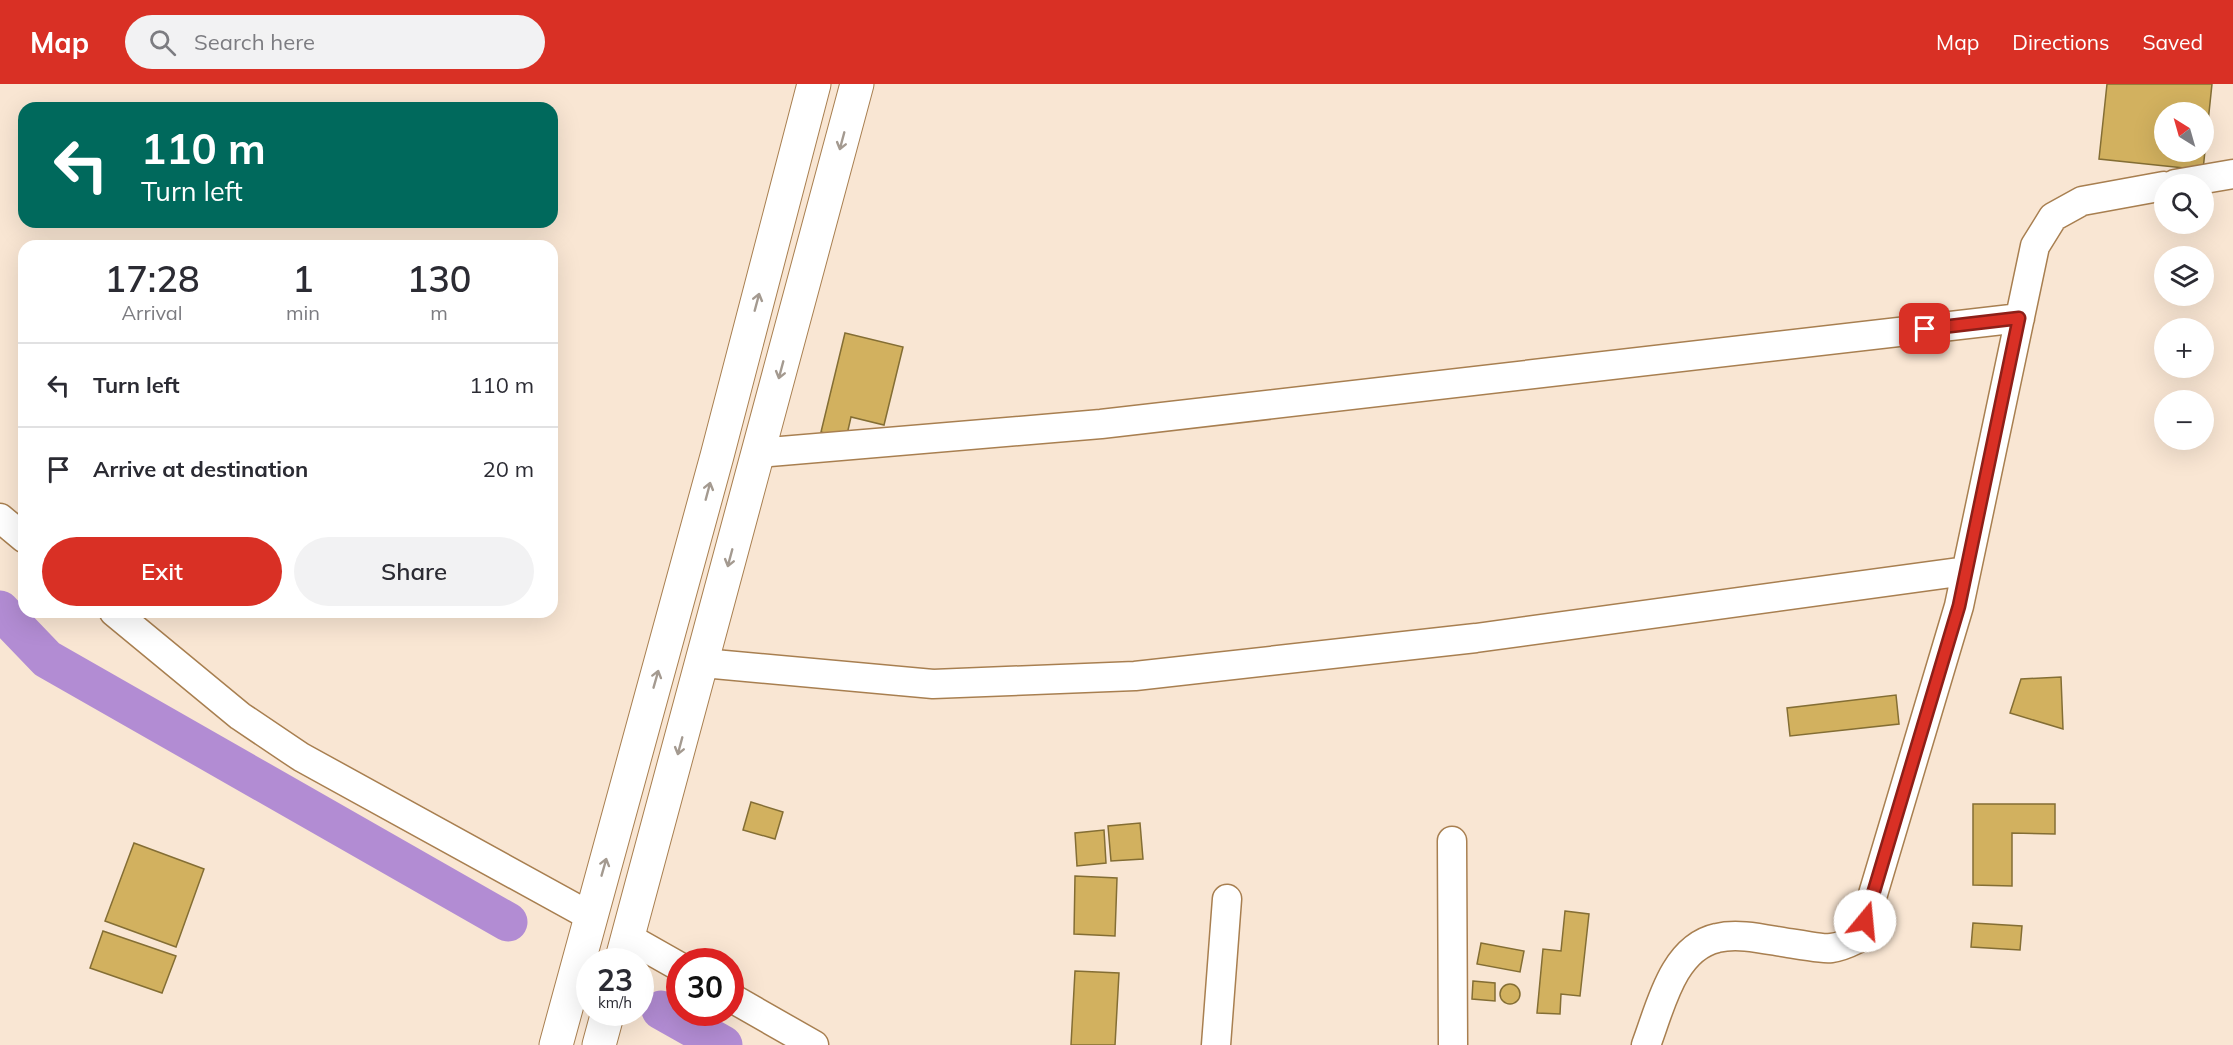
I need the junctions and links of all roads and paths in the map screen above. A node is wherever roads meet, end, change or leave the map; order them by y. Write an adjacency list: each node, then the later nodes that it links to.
1 (814, 84): 15 (highway, one-way to 1)
2 (857, 84): 7 (highway, one-way to 7)
3 (2233, 174): 4 (street)
4 (2214, 177)
5 (2154, 188): 6 (street)
6 (2019, 318): 7 (street); 10 (street)
7 (758, 453): 12 (highway, one-way to 12)
8 (0, 518): 9 (street)
9 (18, 533)
10 (1966, 571): 12 (street); 24 (street)
11 (121, 618): 15 (street)
12 (702, 663): 16 (highway, one-way to 16)
13 (1452, 841): 23 (street)
14 (1227, 900): 22 (street)
15 (590, 916): 19 (highway)
16 (624, 948)
17 (744, 1005): 21 (street)
18 (604, 1026): 20 (highway)
19 (556, 1045)
20 (599, 1045)
21 (814, 1045)
22 (1216, 1045)
23 (1453, 1045)
24 (1646, 1045)

